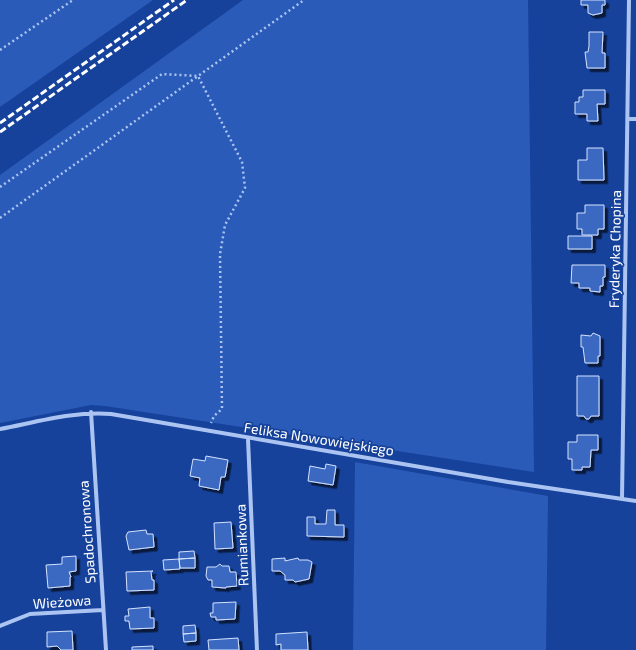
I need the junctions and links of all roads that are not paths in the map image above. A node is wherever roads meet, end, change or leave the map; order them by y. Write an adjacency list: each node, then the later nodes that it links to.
1 (629, 0): 2 (street, Fryderyka Chopina)
2 (628, 119): 3 (street); 7 (street, Fryderyka Chopina)
3 (636, 119)
4 (91, 412): 5 (street, Feliksa Nowowiejskiego); 6 (street, Feliksa Nowowiejskiego); 9 (street, Spadochronowa)
5 (0, 429)
6 (248, 439): 7 (street, Feliksa Nowowiejskiego); 12 (street, Rumiankowa)
7 (622, 499): 8 (street, Feliksa Nowowiejskiego)
8 (636, 501)
9 (103, 610): 10 (street, Wieżowa); 11 (street, Spadochronowa)
10 (0, 626)
11 (106, 650)
12 (257, 650)

